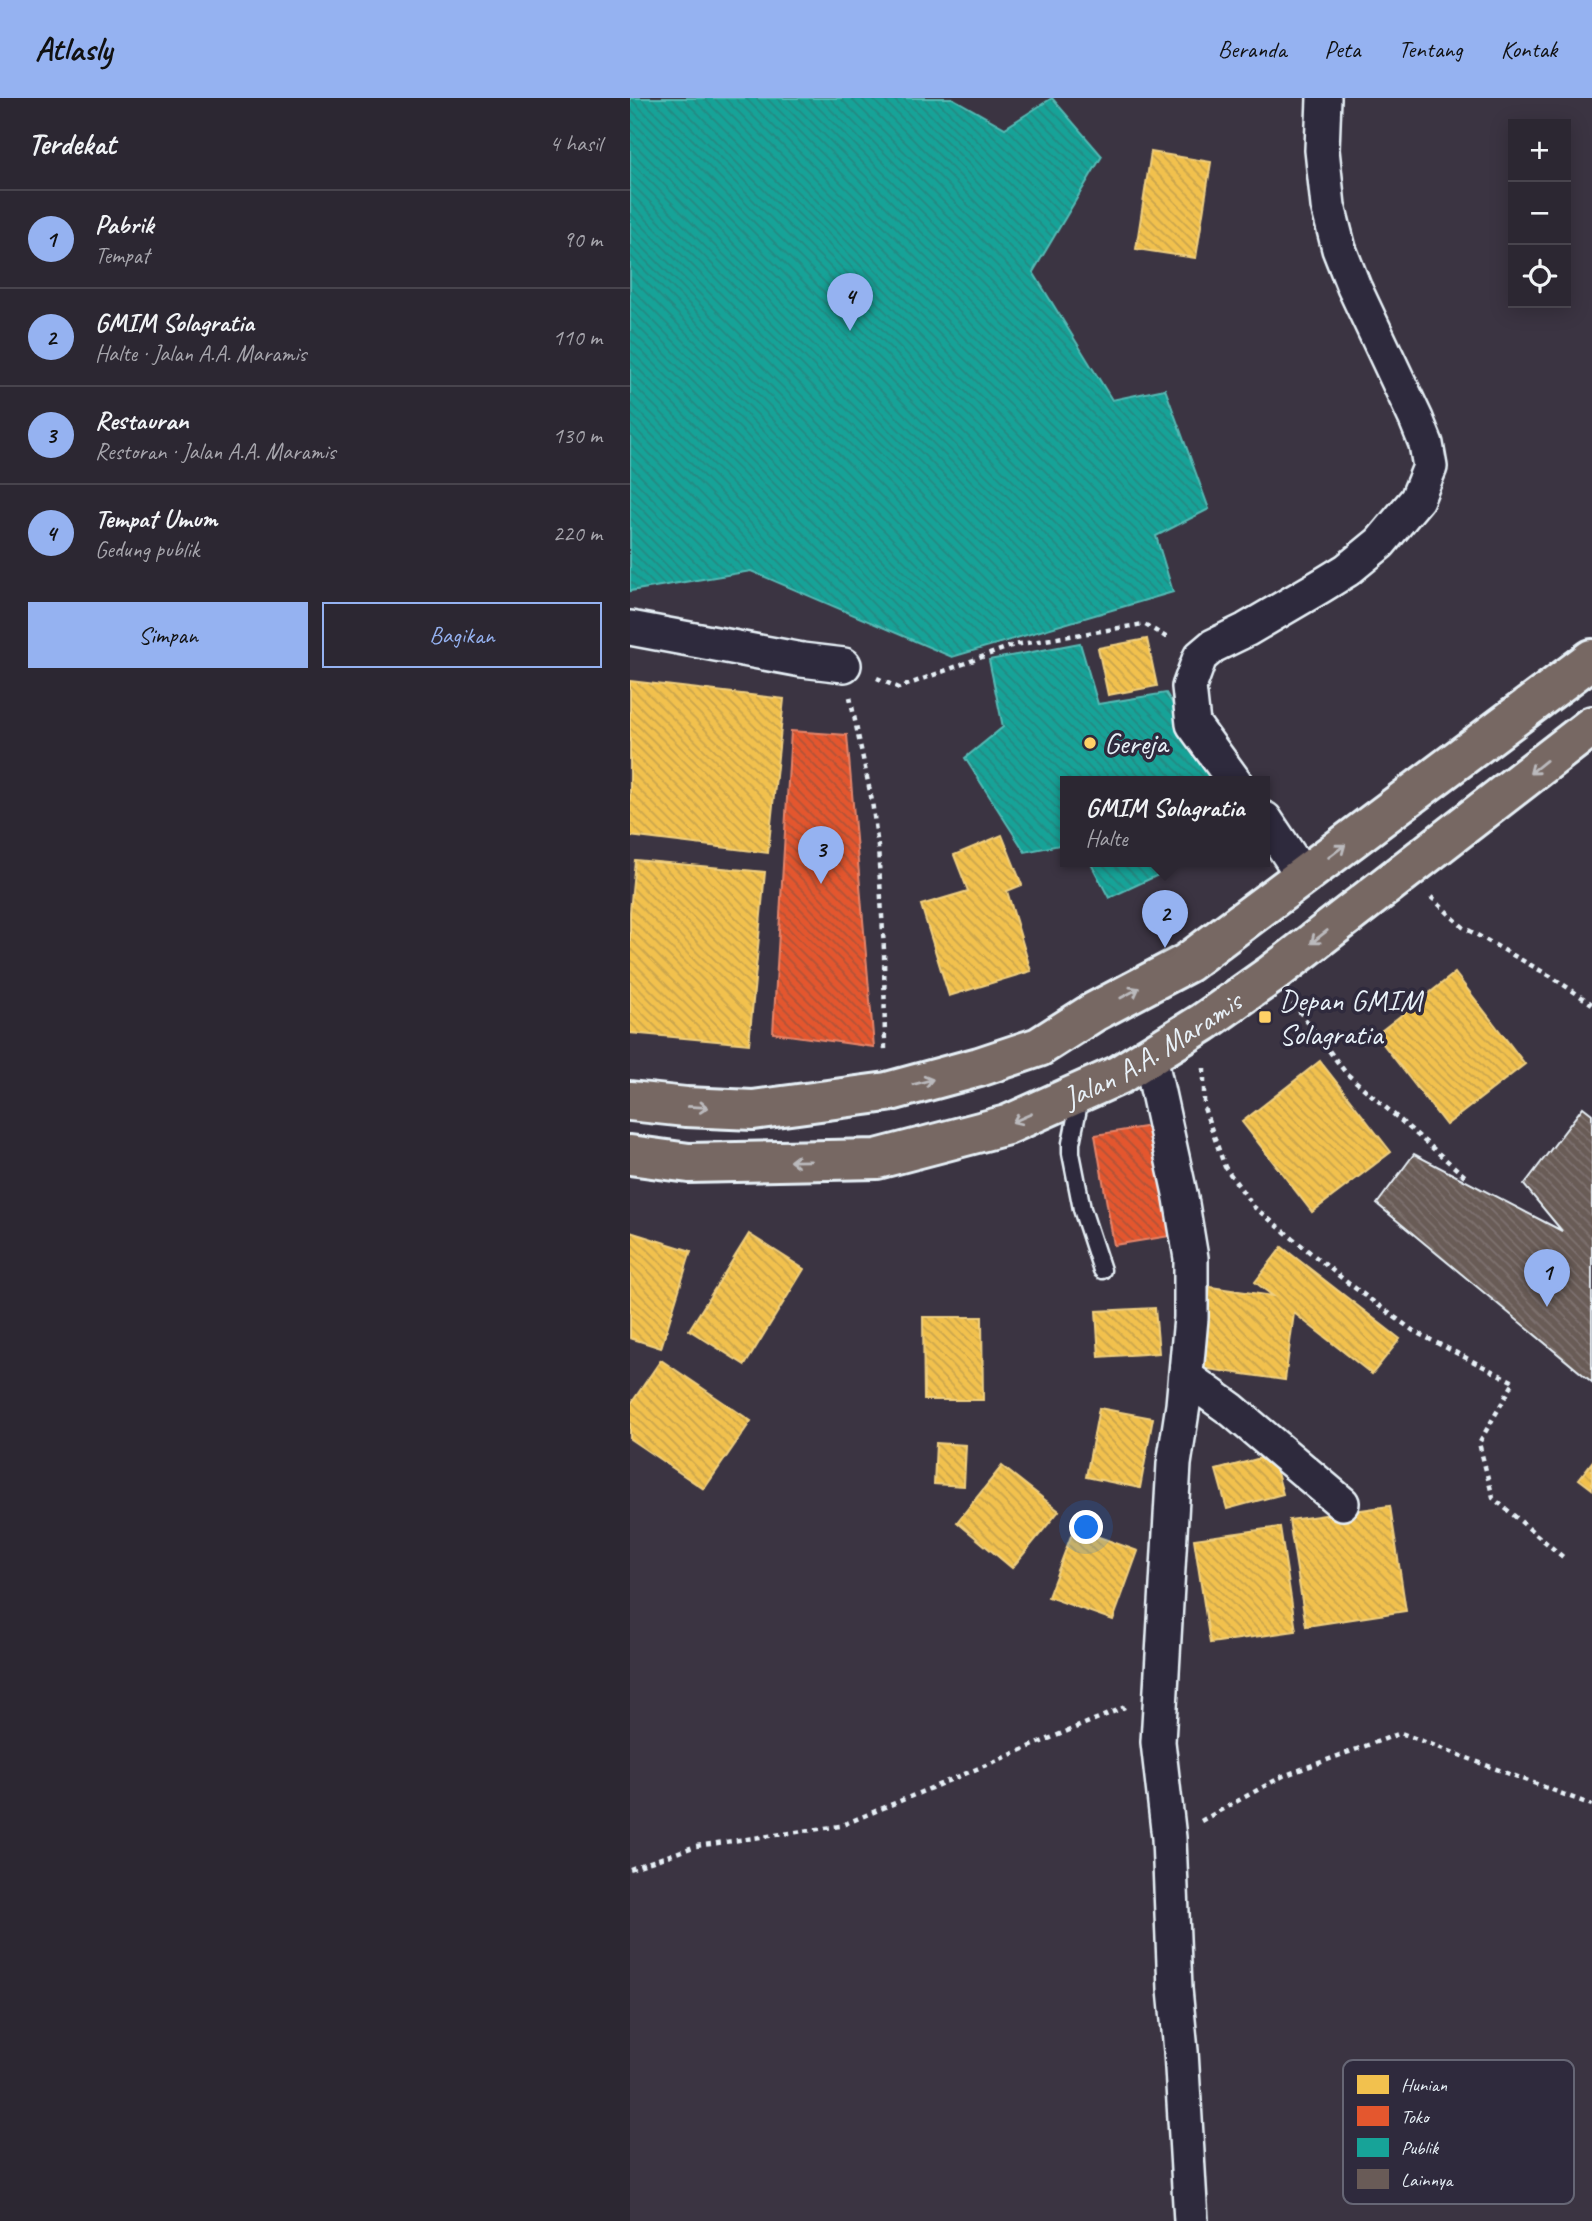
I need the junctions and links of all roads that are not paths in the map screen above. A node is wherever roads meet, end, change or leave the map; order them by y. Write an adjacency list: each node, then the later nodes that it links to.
1 (1324, 98): 6 (street)
2 (630, 628): 4 (street)
3 (1592, 659): 8 (highway, one-way to 3)
4 (844, 665)
5 (1592, 726): 9 (highway, Jalan A.A. Maramis, one-way to 9)
6 (1231, 776)
7 (1270, 827): 8 (street)
8 (1303, 876): 11 (highway, one-way to 8)
9 (1150, 1056): 10 (highway, Jalan A.A. Maramis); 14 (street)
10 (1082, 1092): 12 (highway, Jalan A.A. Maramis, one-way to 12); 13 (lane)
11 (630, 1101)
12 (630, 1156)
13 (1102, 1270)
14 (1186, 1377): 15 (street); 16 (street)
15 (1342, 1503)
16 (1191, 2221)

